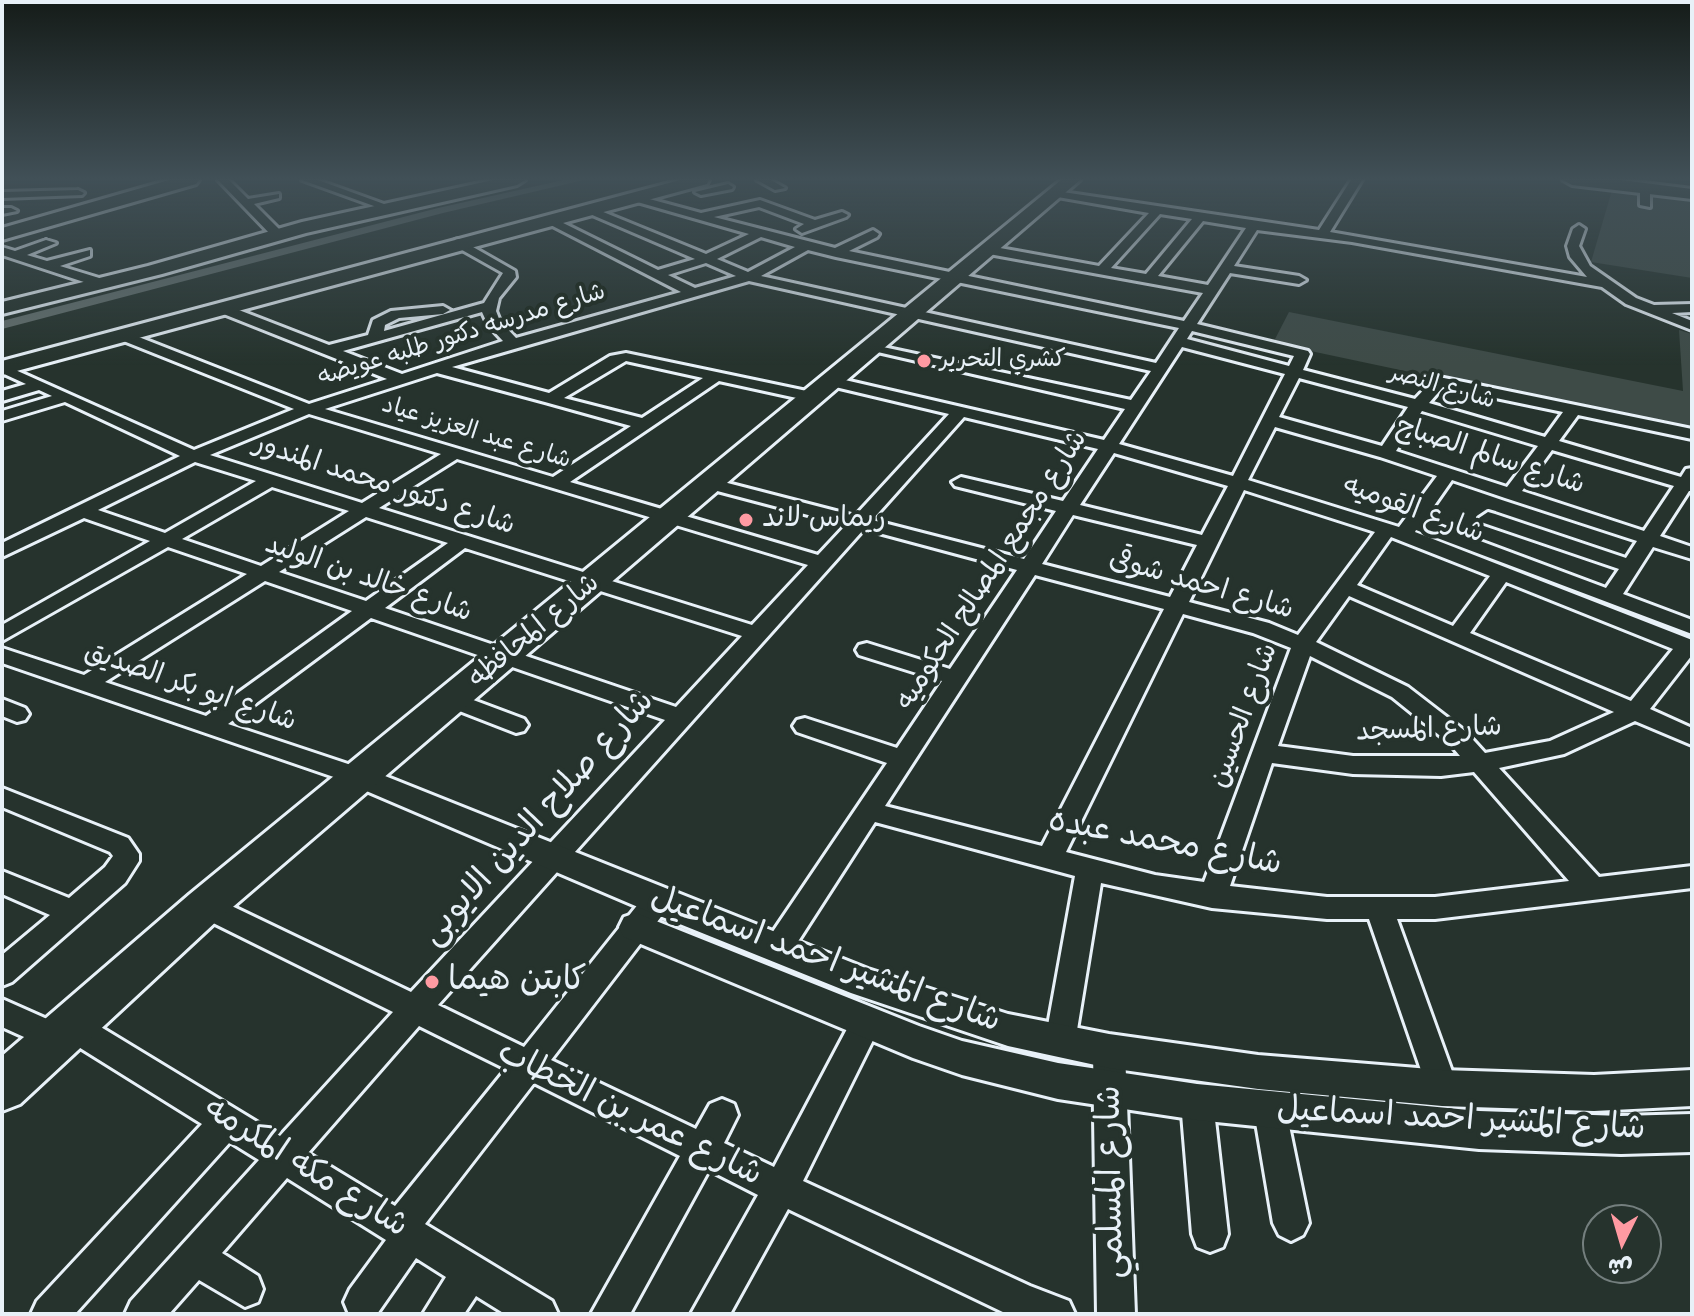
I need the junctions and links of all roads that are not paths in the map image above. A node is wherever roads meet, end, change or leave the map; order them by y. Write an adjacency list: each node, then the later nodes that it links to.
1 (251, 241): 36 (main road)
2 (474, 241): 16 (main road)
3 (592, 241): 20 (street)
4 (652, 241): 20 (street)
5 (660, 241): 24 (street)
6 (743, 241): 24 (street)
7 (789, 241): 17 (street, شارع النصر)
8 (859, 241): 21 (street)
9 (999, 241): 18 (main road, شارع المحافظه)
10 (1129, 241): 29 (street)
11 (1180, 241): 33 (street)
12 (1244, 241): 28 (street, شارع مجمع المصالح الحكوميه)
13 (1359, 241): 35 (street)
14 (1575, 241): 35 (street)
15 (50, 243): 22 (street)
16 (462, 245): 39 (street); 42 (main road)
17 (806, 246): 21 (street, شارع النصر); 31 (street)
18 (989, 250): 29 (street); 32 (main road, شارع المحافظه)
19 (86, 253): 25 (street)
20 (615, 253): 30 (street)
21 (836, 253): 27 (street, شارع النصر)
22 (15, 255): 25 (street); 26 (street)
23 (918, 257): 27 (street)
24 (704, 260): 30 (street); 31 (street)
25 (49, 265): 36 (street)
26 (2, 267)
27 (904, 268): 32 (street, شارع النصر)
28 (1226, 268): 34 (street); 37 (street, شارع مجمع المصالح الحكوميه)
29 (1102, 270): 33 (street)
30 (657, 274): 38 (street)
31 (749, 277): 38 (street, شارع مدرسه دكتور طلبه عويضه); 44 (street)
32 (955, 279): 44 (main road, شارع المحافظه); 46 (street, شارع النصر)
33 (1149, 279): 37 (street)
34 (1299, 280)
35 (1601, 283): 43 (street)
36 (104, 284): 40 (main road)
37 (1211, 290): 46 (street, شارع مجمع المصالح الحكوميه)
38 (692, 292): 48 (street, شارع مدرسه دكتور طلبه عويضه)
39 (489, 306): 48 (street); 50 (street)
40 (2, 308)
41 (1692, 308): 43 (street)
42 (226, 310): 47 (main road); 50 (street)
43 (1651, 310): 45 (street)
44 (913, 314): 49 (main road, شارع المحافظه); 52 (street)
45 (1692, 326)
46 (1183, 333): 52 (street, شارع مجمع المصالح الحكوميه); 54 (street, شارع النصر)
47 (126, 337): 53 (main road); 64 (street, شارع عبد العزيز عياد)
48 (513, 343): 51 (street, شارع مدرسه دكتور طلبه عويضه)
49 (874, 347): 58 (main road, شارع المحافظه); 63 (street)
50 (329, 350): 56 (street)
51 (436, 368): 56 (street, شارع مدرسه دكتور طلبه عويضه); 61 (street)
52 (1160, 368): 63 (street, شارع مجمع المصالح الحكوميه)
53 (6, 369): 57 (street, شارع دكتور محمد المندور)
54 (1295, 373): 62 (street, شارع النصر); 68 (street)
55 (716, 376): 58 (street, شارع القوميه); 61 (street, شارع القوميه); 69 (street)
56 (402, 379): 64 (street, شارع مدرسه دكتور طلبه عويضه)
57 (41, 385): 59 (street); 60 (street, شارع دكتور محمد المندور)
58 (823, 390): 66 (street, شارع القوميه); 82 (main road, شارع المحافظه)
59 (2, 396)
60 (66, 397): 67 (street); 75 (street, شارع دكتور محمد المندور)
61 (551, 399): 69 (street)
62 (1418, 405): 65 (street); 71 (street, شارع النصر); 74 (street)
63 (1135, 406): 72 (street, شارع مجمع المصالح الحكوميه)
64 (308, 409): 73 (street, شارع عبد العزيز عياد); 75 (street, شارع مدرسه دكتور طلبه عويضه)
65 (1574, 409): 70 (street); 71 (street)
66 (960, 412): 72 (street, شارع القوميه); 89 (street, شارع صلاح الدين الايوبى)
67 (2, 416)
68 (1270, 420): 74 (street, شارع سالم الصباح); 77 (street)
69 (644, 424): 81 (street)
70 (1692, 434)
71 (1548, 443): 79 (street, شارع النصر); 83 (street)
72 (1109, 446): 77 (street, شارع القوميه); 84 (street, شارع مجمع المصالح الحكوميه)
73 (455, 453): 81 (street, شارع عبد العزيز عياد); 85 (street)
74 (1386, 453): 76 (street, شارع سالم الصباح)
75 (194, 456): 78 (street, شارع دكتور محمد المندور); 86 (street)
76 (1448, 473): 83 (street, شارع سالم الصباح); 90 (street, شارع الحسين)
77 (1241, 476): 90 (street, شارع القوميه); 94 (street)
78 (271, 480): 85 (street, شارع دكتور محمد المندور); 92 (street)
79 (1690, 481): 91 (street)
80 (961, 482): 84 (street)
81 (556, 483): 87 (street, شارع عبد العزيز عياد)
82 (712, 484): 87 (main road, شارع المحافظه); 89 (street, شارع احمد شوقى)
83 (1511, 494): 91 (street, شارع سالم الصباح)
84 (1068, 508): 94 (street); 99 (street, شارع مجمع المصالح الحكوميه)
85 (364, 510): 93 (street, شارع دكتور محمد المندور); 100 (street)
86 (82, 511): 92 (street, شارع خالد بن الوليد); 95 (street)
87 (672, 518): 97 (street, شارع عبد العزيز عياد); 102 (main road, شارع المحافظه)
88 (1488, 518): 98 (street)
89 (858, 523): 97 (street, شارع صلاح الدين الايوبى); 99 (street, شارع احمد شوقى)
90 (1402, 529): 101 (street, شارع القوميه); 103 (street, شارع الحسين); 104 (street, شارع القوميه)
91 (1649, 538): 96 (street, شارع سالم الصباح); 98 (street)
92 (167, 540): 100 (street, شارع خالد بن الوليد); 107 (street)
93 (464, 540): 102 (street, شارع دكتور محمد المندور); 106 (street)
94 (1208, 542): 105 (street)
95 (2, 551)
96 (1692, 553)
97 (822, 563): 108 (street, شارع صلاح الدين الايوبى)
98 (1631, 566): 104 (street)
99 (1028, 568): 105 (street, شارع احمد شوقى); 115 (street, شارع مجمع المصالح الحكوميه)
100 (263, 573): 106 (street, شارع خالد بن الوليد); 116 (street)
101 (1502, 573): 109 (street); 110 (street, شارع القوميه)
102 (595, 583): 108 (street, شارع دكتور محمد المندور); 114 (main road, شارع المحافظه)
103 (1345, 587): 109 (street); 111 (street, شارع الحسين)
104 (1611, 596): 110 (street, شارع القوميه)
105 (1177, 605): 111 (street, شارع احمد شوقى); 131 (street)
106 (369, 610): 114 (street, شارع خالد بن الوليد); 121 (street)
107 (2, 634)
108 (757, 634): 119 (street, شارع صلاح الدين الايوبى)
109 (1458, 634): 118 (street)
110 (1690, 641): 118 (street)
111 (1303, 644): 124 (street, شارع الحسين); 126 (street, شارع احمد شوقى)
112 (867, 650): 115 (street)
113 (2, 655): 116 (street, شارع ابو بكر الصديق)
114 (505, 656): 117 (main road, شارع المحافظه); 119 (street, شارع خالد بن الوليد)
115 (956, 678): 125 (street, شارع مجمع المصالح الحكوميه)
116 (86, 684): 121 (street, شارع ابو بكر الصديق)
117 (452, 700): 120 (street); 127 (main road, شارع المحافظه)
118 (1636, 711): 123 (street); 126 (street, شارع المسجد)
119 (681, 717): 130 (street, شارع صلاح الدين الايوبى)
120 (516, 725)
121 (209, 726): 127 (street, شارع ابو بكر الصديق)
122 (805, 726): 125 (street)
123 (1692, 737)
124 (1263, 753): 126 (street, شارع المسجد); 136 (street, شارع الحسين)
125 (902, 759): 129 (street, شارع مجمع المصالح الحكوميه)
126 (1482, 763): 135 (street, شارع احمد شوقى)
127 (360, 777): 130 (street, شارع المشير احمد اسماعيل); 137 (main road, شارع المحافظه)
128 (2, 797): 139 (street)
129 (868, 811): 131 (street, شارع محمد عبده); 141 (street, شارع مجمع المصالح الحكوميه)
130 (554, 857): 140 (street, شارع المشير احمد اسماعيل); 144 (street, شارع صلاح الدين الايوبى)
131 (1049, 859): 132 (street, شارع محمد عبده)
132 (1090, 870): 136 (street, شارع محمد عبده); 147 (street)
133 (1692, 877): 135 (street, شارع محمد عبده)
134 (2, 882): 139 (street)
135 (1593, 889): 138 (street, شارع محمد عبده)
136 (1212, 897): 138 (street, شارع محمد عبده)
137 (205, 906): 144 (street, شارع عمر بن الخطاب); 146 (main road, شارع المحافظه)
138 (1379, 909): 151 (street)
139 (72, 912): 142 (street)
140 (646, 914): 141 (street, شارع المشير احمد اسماعيل); 143 (street, شارع المشير احمد اسماعيل); 149 (street)
141 (778, 948): 143 (street, شارع المشير احمد اسماعيل)
142 (2, 973)
143 (859, 1006): 147 (street, شارع المشير احمد اسماعيل); 153 (street, شارع المشير احمد اسماعيل); 161 (street)
144 (414, 1010): 149 (street, شارع عمر بن الخطاب); 160 (street, شارع صلاح الدين الايوبى)
145 (2, 1012): 146 (street, شارع مكه المكرمه)
146 (62, 1031): 150 (main road, شارع المحافظه); 157 (street, شارع مكه المكرمه)
147 (1060, 1042): 148 (street, شارع المشير احمد اسماعيل)
148 (1109, 1051): 151 (street, شارع المشير احمد اسماعيل); 153 (street, شارع المسلمي)
149 (528, 1065): 159 (street, شارع عمر بن الخطاب); 163 (street)
150 (2, 1088)
151 (1442, 1088): 152 (street, شارع المشير احمد اسماعيل)
152 (1692, 1088)
153 (1110, 1089): 154 (street, شارع المشير احمد اسماعيل); 176 (street, شارع المسلمي)
154 (1197, 1102): 155 (street, شارع المشير احمد اسماعيل); 164 (street)
155 (1270, 1111): 158 (street, شارع المشير احمد اسماعيل); 162 (street)
156 (722, 1115): 159 (street)
157 (227, 1121): 160 (street, شارع مكه المكرمه); 169 (street)
158 (1692, 1133)
159 (702, 1150): 161 (street, شارع عمر بن الخطاب); 174 (street)
160 (283, 1156): 163 (street, شارع مكه المكرمه); 165 (street, شارع صلاح الدين الايوبى)
161 (781, 1188): 170 (street, شارع عمر بن الخطاب); 175 (street)
162 (1291, 1223)
163 (406, 1231): 166 (street, شارع مكه المكرمه); 168 (street)
164 (1210, 1234)
165 (195, 1256): 167 (street); 171 (street, شارع صلاح الدين الايوبى)
166 (471, 1272): 172 (street); 173 (street, شارع مكه المكرمه)
167 (245, 1289)
168 (363, 1302)
169 (62, 1310)
170 (1035, 1310)
171 (144, 1314)
172 (442, 1314)
173 (539, 1314)
174 (610, 1314)
175 (710, 1314)
176 (1116, 1314)

